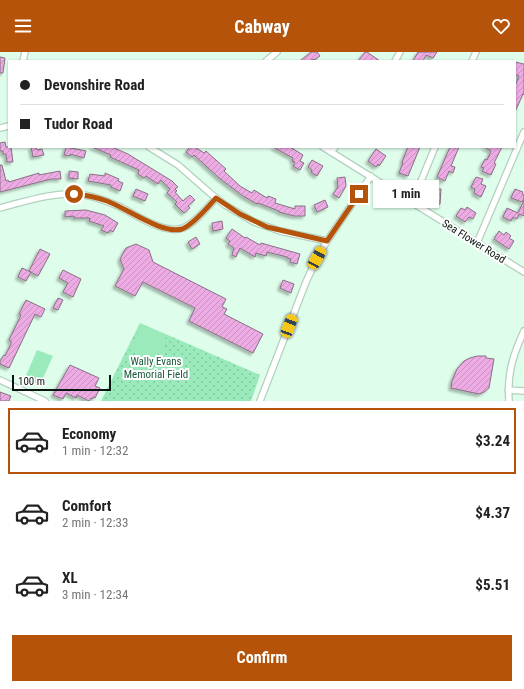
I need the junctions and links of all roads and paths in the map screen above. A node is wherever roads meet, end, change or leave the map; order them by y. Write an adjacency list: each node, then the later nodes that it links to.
1 (277, 52): 2 (street)
2 (267, 60)
3 (524, 132): 12 (street)
4 (151, 148): 8 (street)
5 (435, 148): 9 (street)
6 (333, 150): 7 (street, Sea Flower Road)
7 (371, 176): 9 (street, Sea Flower Road); 11 (street)
8 (216, 198): 10 (street); 11 (street)
9 (412, 203): 12 (street, Sea Flower Road)
10 (0, 208)
11 (327, 241): 19 (street)
12 (477, 243): 13 (street, Sea Flower Road)
13 (524, 272)
14 (524, 330): 16 (street)
15 (0, 380): 18 (street)
16 (508, 390): 17 (street); 20 (street)
17 (524, 390)
18 (45, 401)
19 (260, 401)
20 (508, 401)

